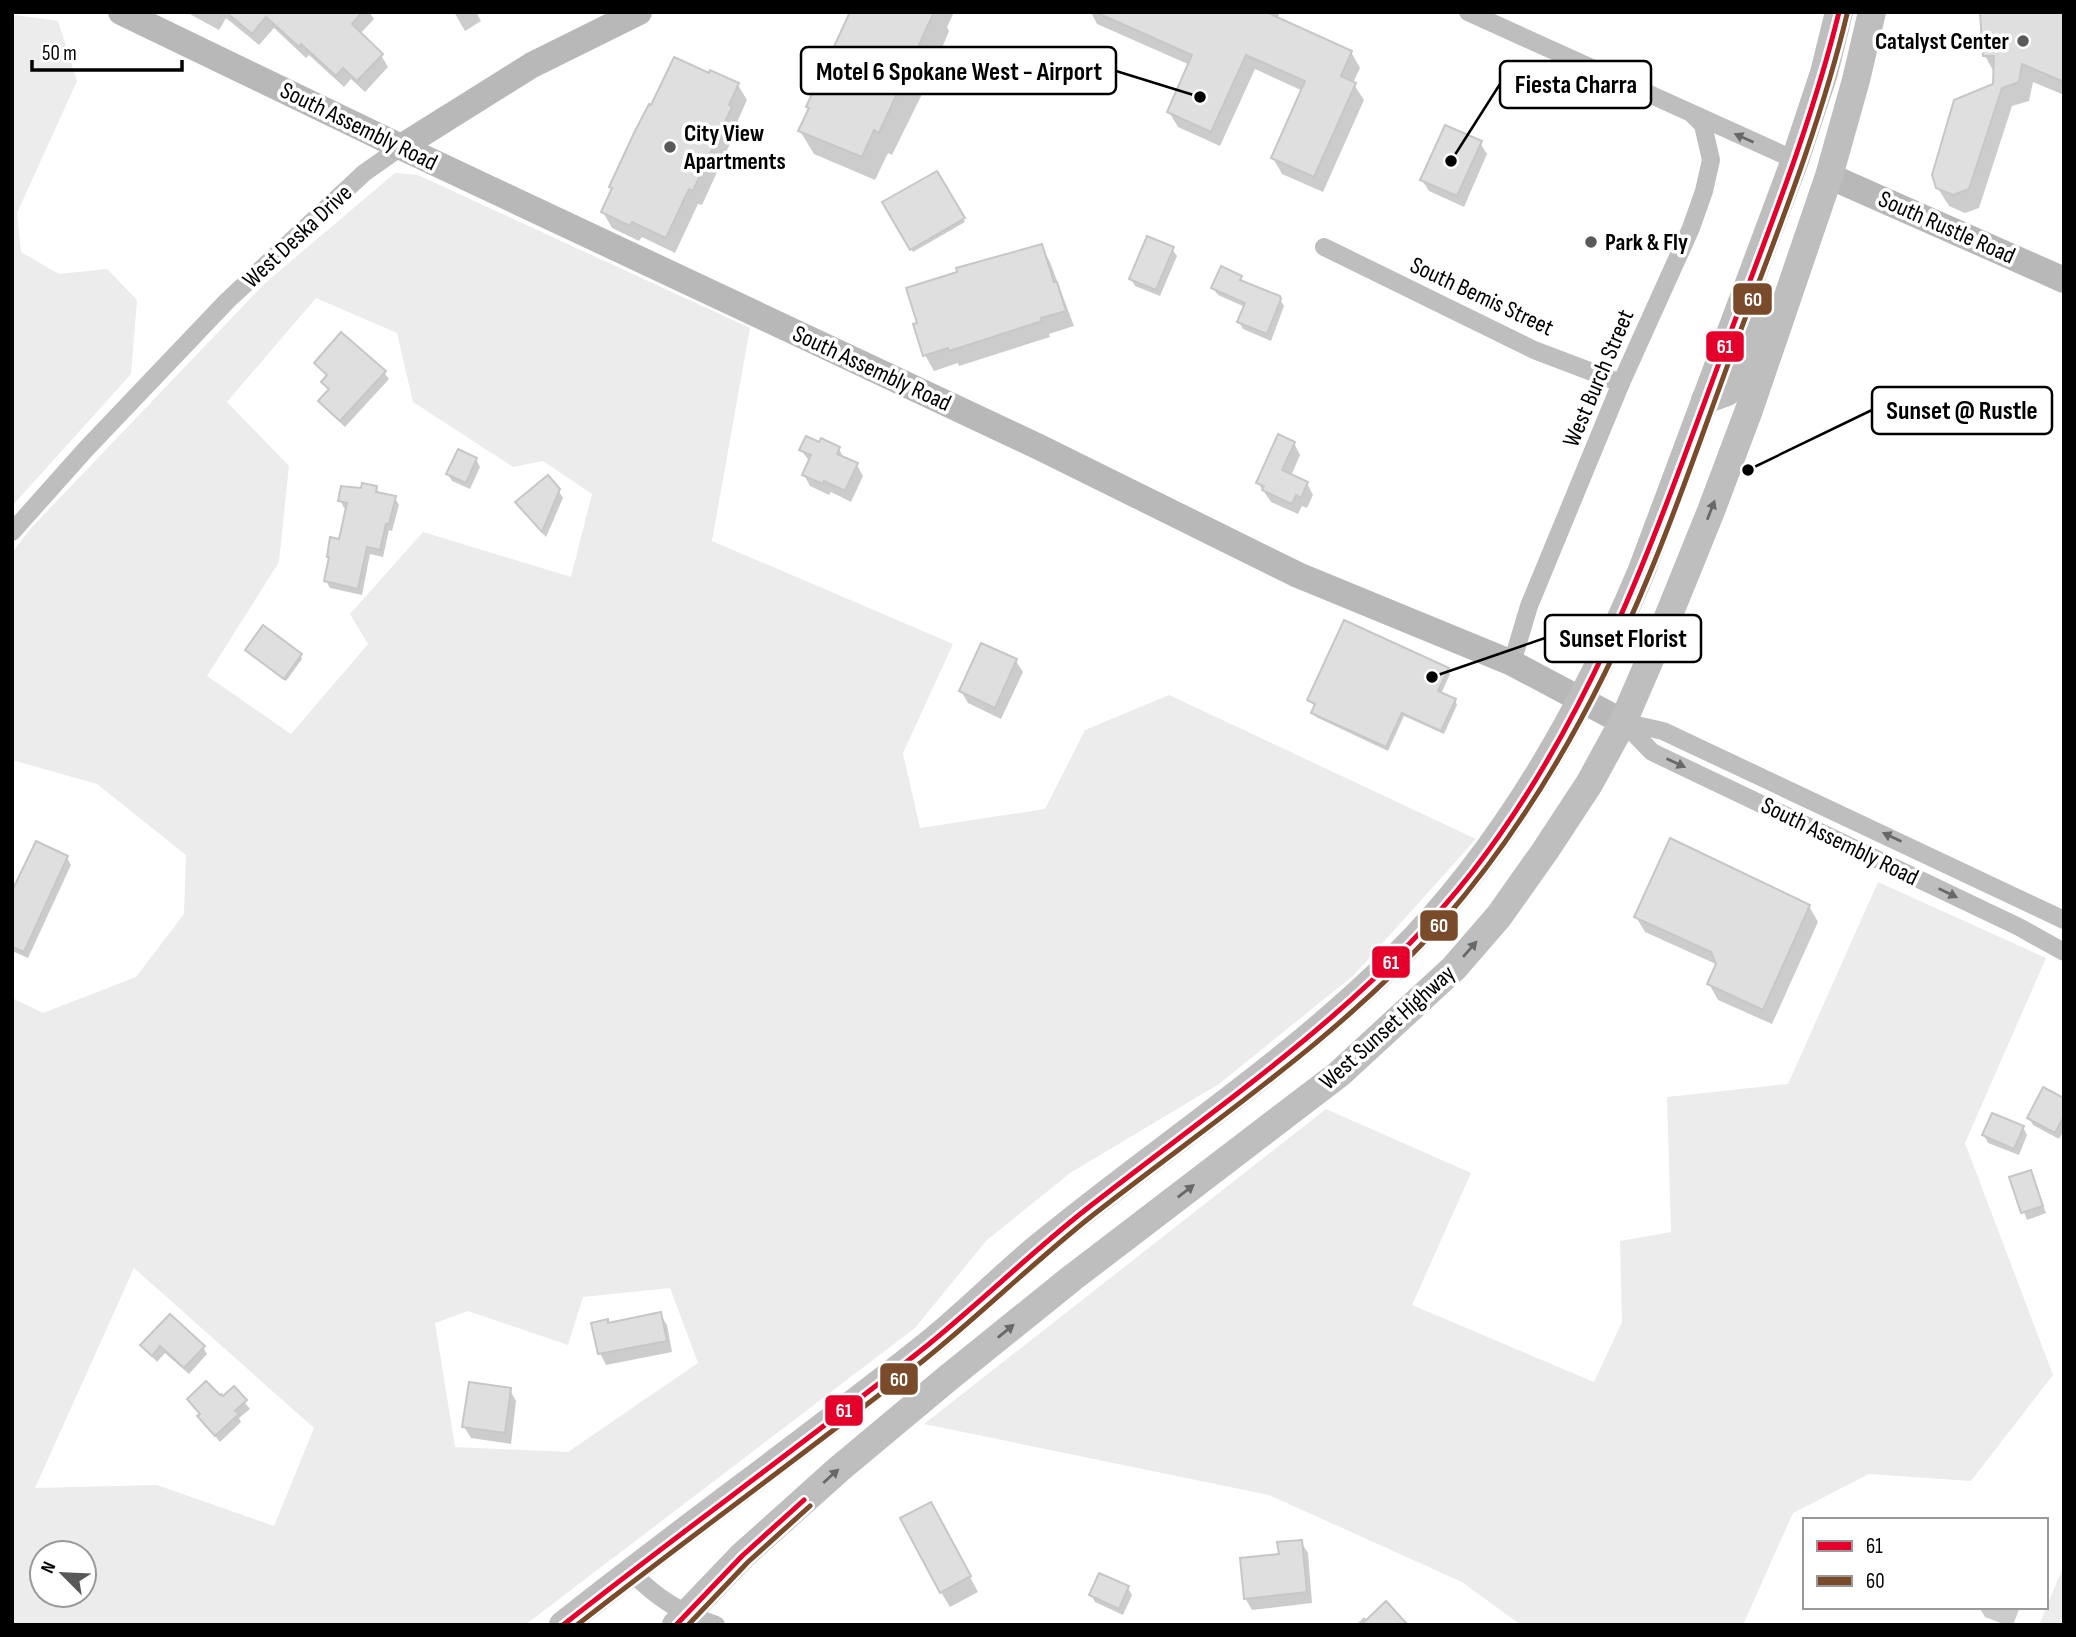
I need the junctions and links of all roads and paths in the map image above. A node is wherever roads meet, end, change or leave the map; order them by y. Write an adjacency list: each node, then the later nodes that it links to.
1 (121, 12): 7 (street, South Assembly Road)
2 (639, 12): 7 (street, West Deska Drive)
3 (1468, 12): 6 (street)
4 (1872, 12): 9 (main road, West Sunset Highway)
5 (1838, 20): 8 (main road, West Sunset Highway); 9 (main road)
6 (1693, 115): 8 (street, one-way to 6); 12 (street, West Burch Street)
7 (401, 147): 14 (street, West Deska Drive); 15 (street, South Assembly Road)
8 (1795, 160): 13 (main road, West Sunset Highway)
9 (1829, 176): 11 (street, South Rustle Road); 13 (main road); 17 (main road, West Sunset Highway, one-way to 9)
10 (1324, 247): 12 (street, South Bemis Street)
11 (2064, 280)
12 (1621, 383): 15 (street, West Burch Street)
13 (1705, 400): 16 (main road, West Sunset Highway)
14 (12, 532)
15 (1512, 663): 16 (street, South Assembly Road)
16 (1580, 700): 17 (street, South Assembly Road); 20 (main road, West Sunset Highway)
17 (1623, 722): 18 (street, South Assembly Road, one-way to 17); 19 (street, South Assembly Road, one-way to 19); 21 (main road, West Sunset Highway, one-way to 17)
18 (2064, 920)
19 (2064, 953)
20 (631, 1571): 21 (street); 22 (main road, West Sunset Highway)
21 (681, 1619): 23 (street)
22 (563, 1625)
23 (716, 1625)

